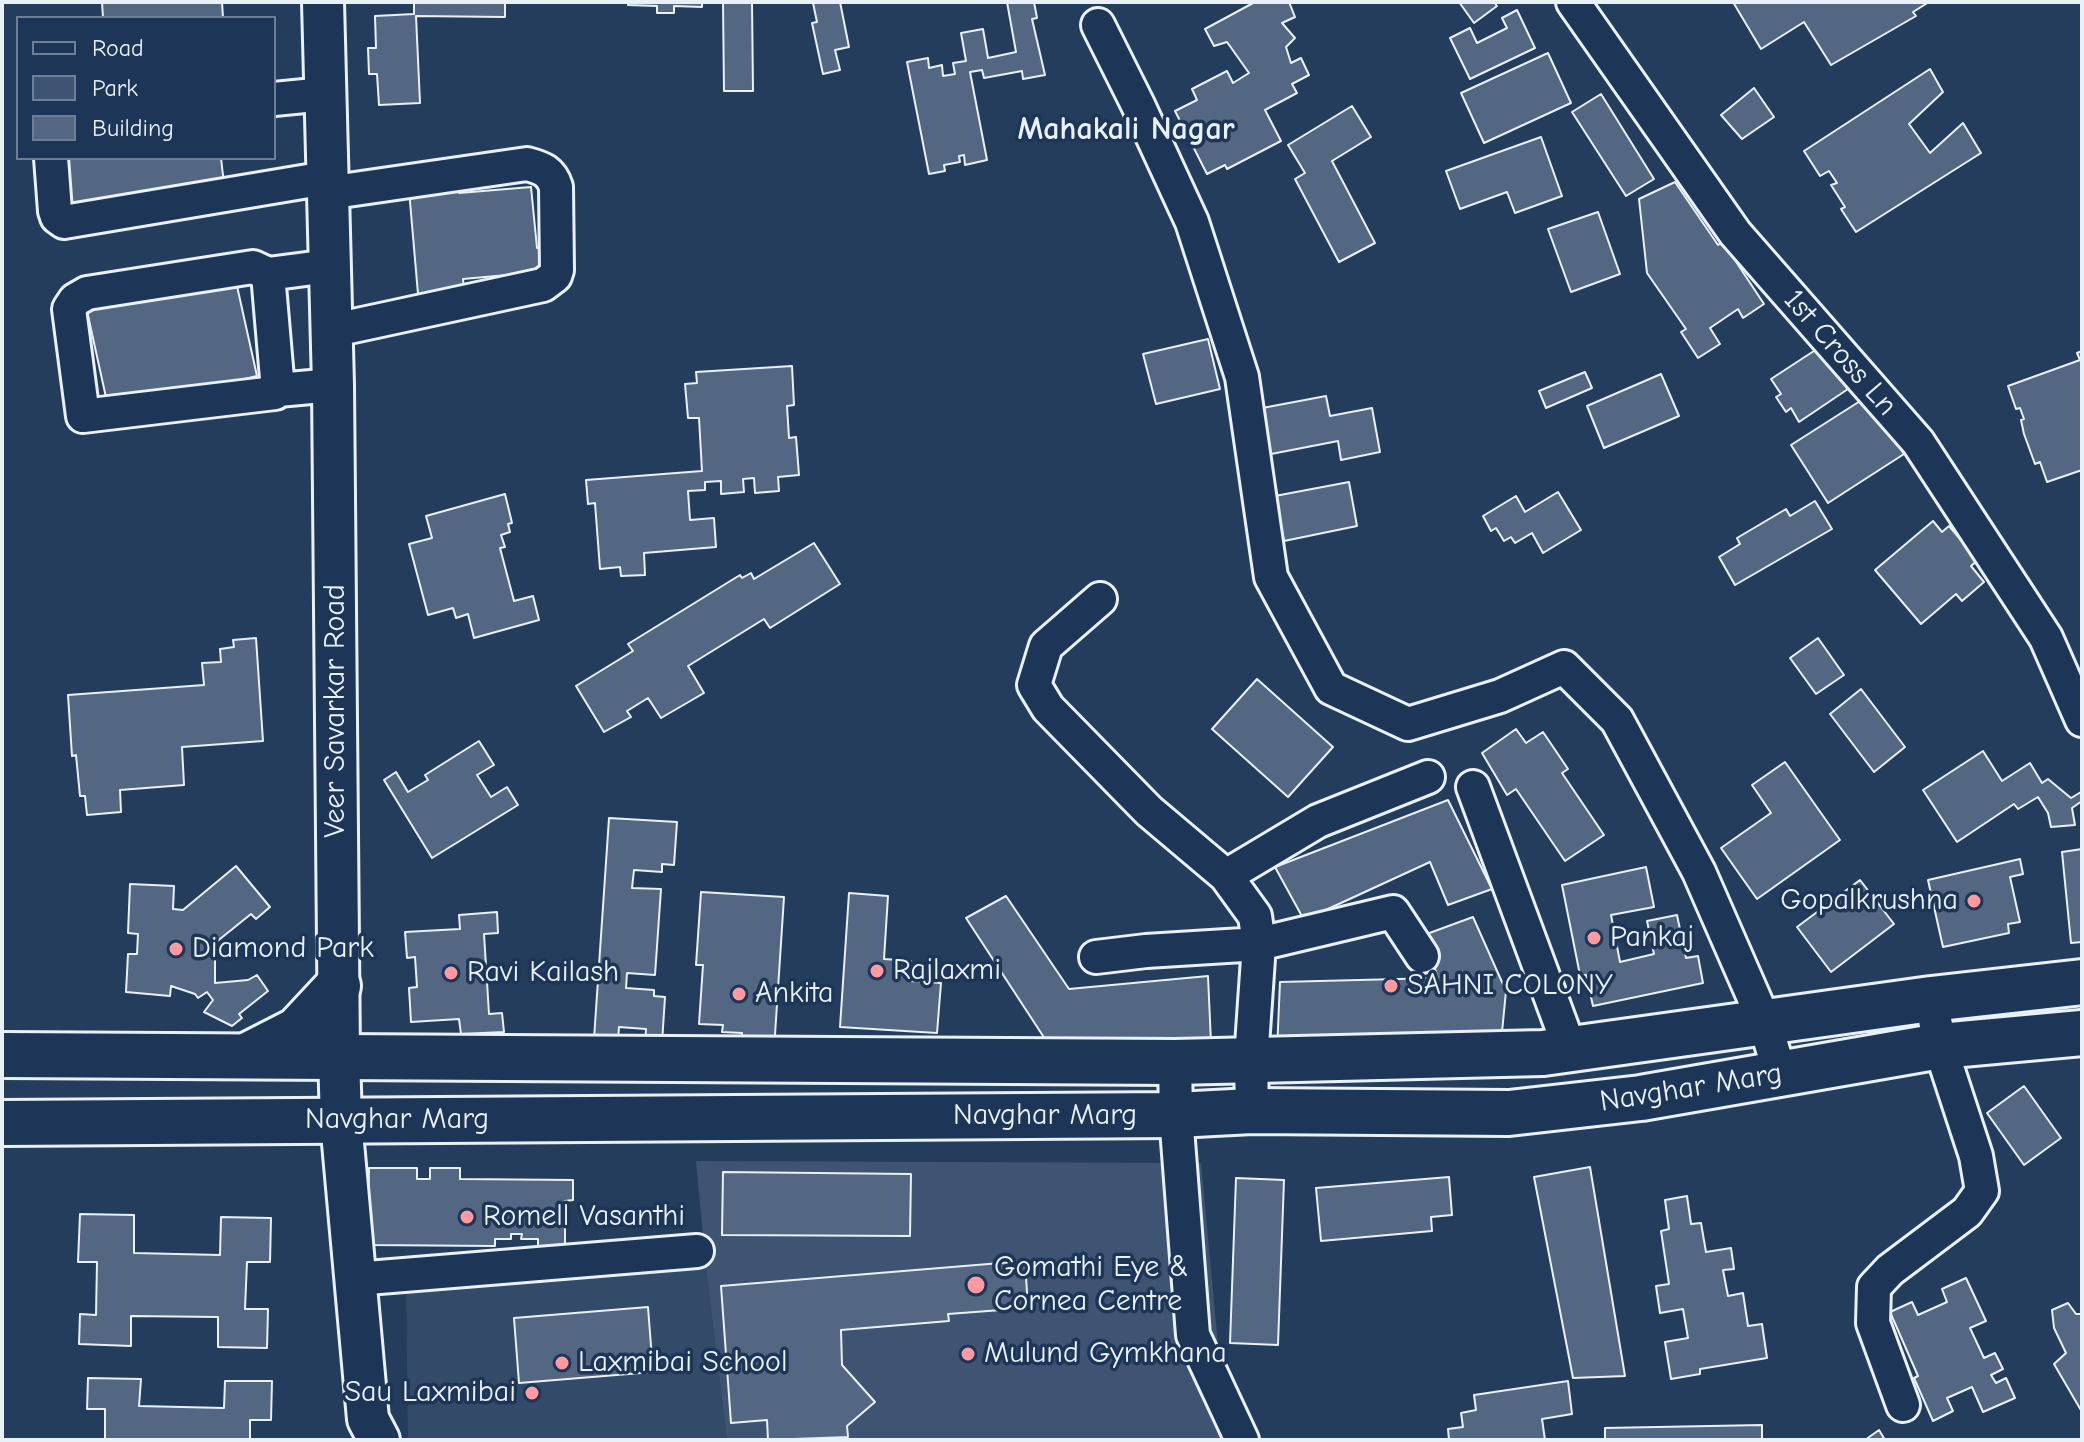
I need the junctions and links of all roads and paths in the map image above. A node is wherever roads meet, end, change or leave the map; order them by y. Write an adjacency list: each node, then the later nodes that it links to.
1 (323, 2): 4 (street, Veer Savarkar Road)
2 (1573, 2): 14 (street, 1st Cross Ln)
3 (1098, 25): 24 (street)
4 (325, 94): 5 (street); 7 (street, Veer Savarkar Road)
5 (276, 99)
6 (51, 160): 7 (street)
7 (326, 185): 8 (street, Veer Savarkar Road); 10 (street)
8 (329, 266): 9 (street); 10 (street, Veer Savarkar Road)
9 (268, 274): 12 (street); 12 (street)
10 (330, 331): 11 (street, Veer Savarkar Road)
11 (333, 385): 12 (street); 22 (street, Veer Savarkar Road)
12 (278, 390)
13 (1100, 599): 17 (street)
14 (2082, 720)
15 (1428, 777): 17 (street)
16 (1473, 787): 27 (street)
17 (1226, 876): 18 (street)
18 (1259, 944): 19 (street); 20 (street); 32 (street)
19 (1422, 956)
20 (1096, 957)
21 (2069, 984): 23 (main road); 25 (main road)
22 (338, 986): 29 (main road); 30 (street, Veer Savarkar Road)
23 (1931, 999): 24 (main road); 26 (street)
24 (1765, 1023): 27 (main road); 35 (street)
25 (2072, 1034): 26 (main road, Navghar Marg)
26 (1940, 1046): 35 (main road, Navghar Marg); 44 (street)
27 (1570, 1049): 32 (main road)
28 (2, 1055): 29 (main road)
29 (248, 1055): 30 (main road)
30 (339, 1055): 31 (main road); 40 (street, Veer Savarkar Road)
31 (731, 1059): 33 (main road); 39 (main road)
32 (1251, 1060): 34 (main road); 36 (street)
33 (1044, 1061): 34 (main road); 38 (main road)
34 (1175, 1062): 37 (street)
35 (1780, 1074): 36 (main road, Navghar Marg)
36 (1252, 1111): 37 (main road, Navghar Marg)
37 (1176, 1115): 38 (main road, Navghar Marg); 46 (street)
38 (1042, 1116): 39 (main road, Navghar Marg)
39 (731, 1118): 40 (main road, Navghar Marg)
40 (341, 1121): 41 (main road, Navghar Marg); 43 (street, Veer Savarkar Road)
41 (2, 1123)
42 (697, 1251): 43 (street)
43 (355, 1279): 45 (street, Veer Savarkar Road)
44 (1903, 1405)
45 (367, 1433)
46 (1242, 1440)

